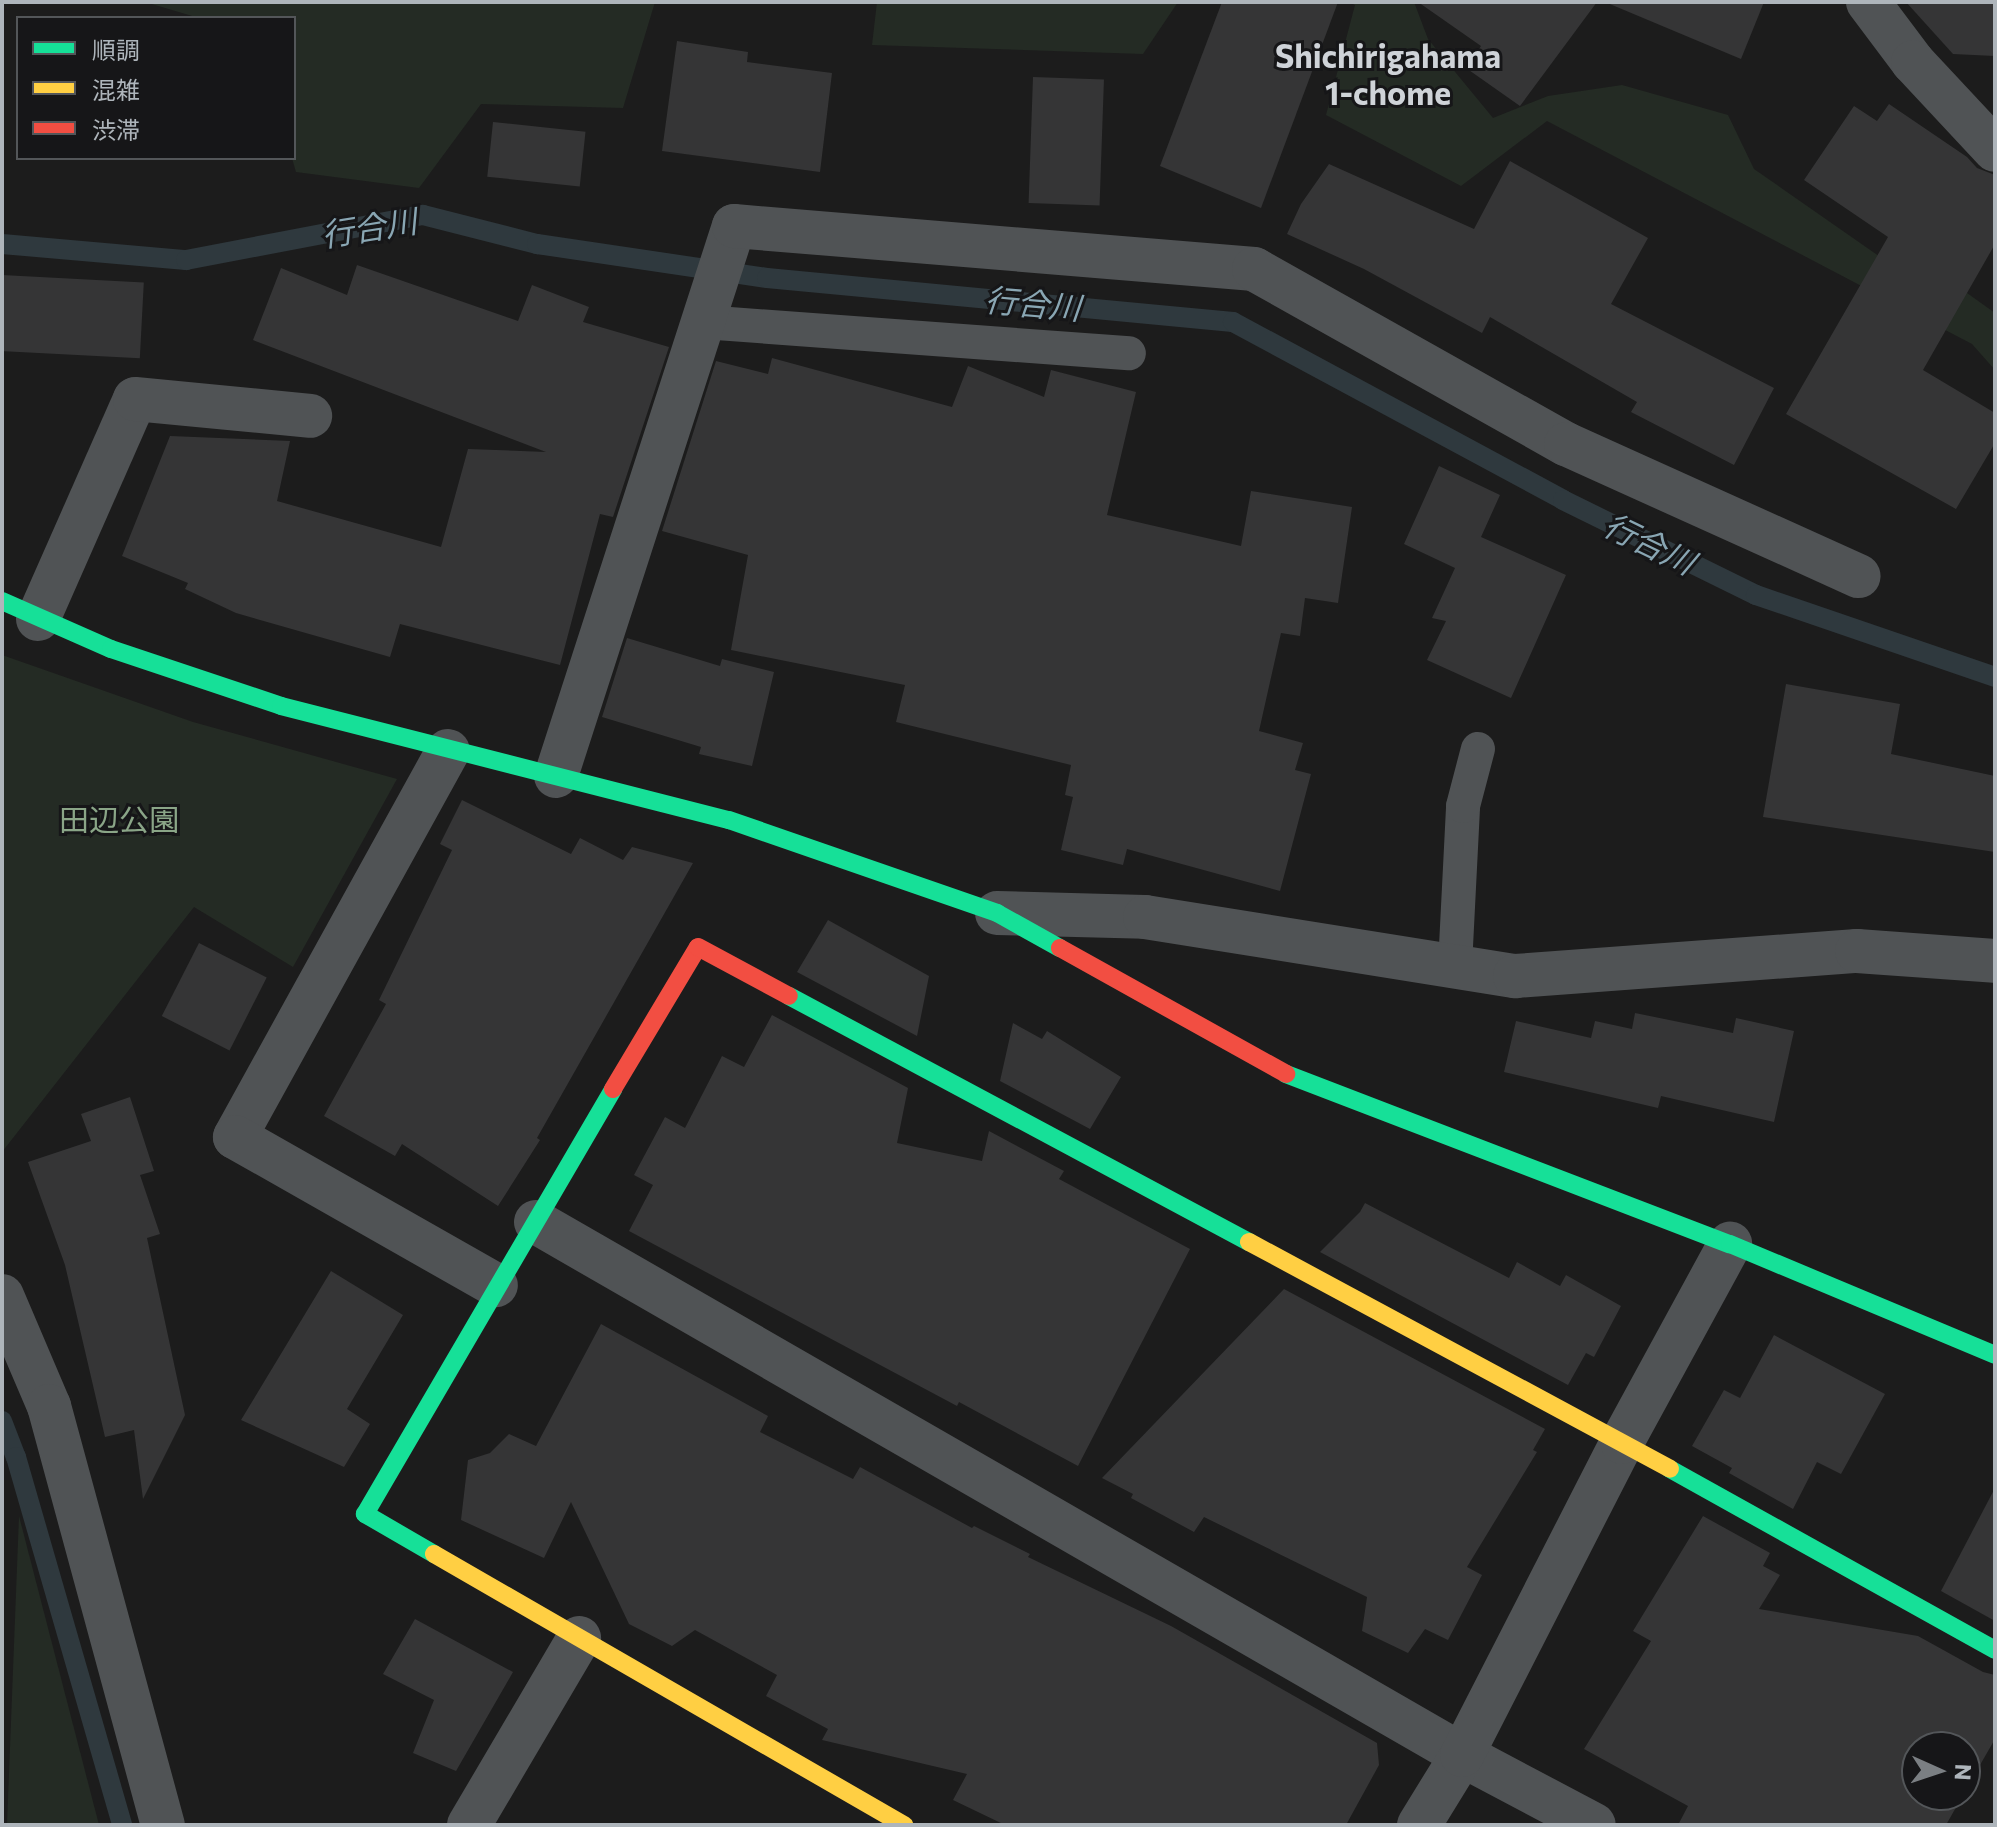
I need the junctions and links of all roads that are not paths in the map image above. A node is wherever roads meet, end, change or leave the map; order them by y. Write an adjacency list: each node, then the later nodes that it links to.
1 (1868, 2): 2 (street)
2 (1995, 150)
3 (703, 322): 4 (lane); 6 (street); 10 (street)
4 (1129, 353)
5 (310, 416): 7 (street)
6 (1859, 576)
7 (20, 610): 9 (street)
8 (1478, 749): 13 (lane)
9 (448, 751): 10 (street); 16 (street)
10 (556, 776): 11 (street)
11 (997, 913): 13 (street); 15 (street)
12 (1995, 961): 13 (street)
13 (1455, 966)
14 (536, 1222): 16 (street); 19 (street); 22 (street)
15 (1730, 1244): 18 (street); 19 (street)
16 (496, 1285): 20 (street)
17 (2, 1296): 23 (street)
18 (1995, 1355)
19 (1622, 1442): 21 (street); 22 (street)
20 (579, 1638): 24 (street); 25 (street)
21 (1995, 1650)
22 (1462, 1755): 26 (street); 27 (street)
23 (163, 1825)
24 (469, 1825)
25 (904, 1825)
26 (1419, 1825)
27 (1594, 1825)

